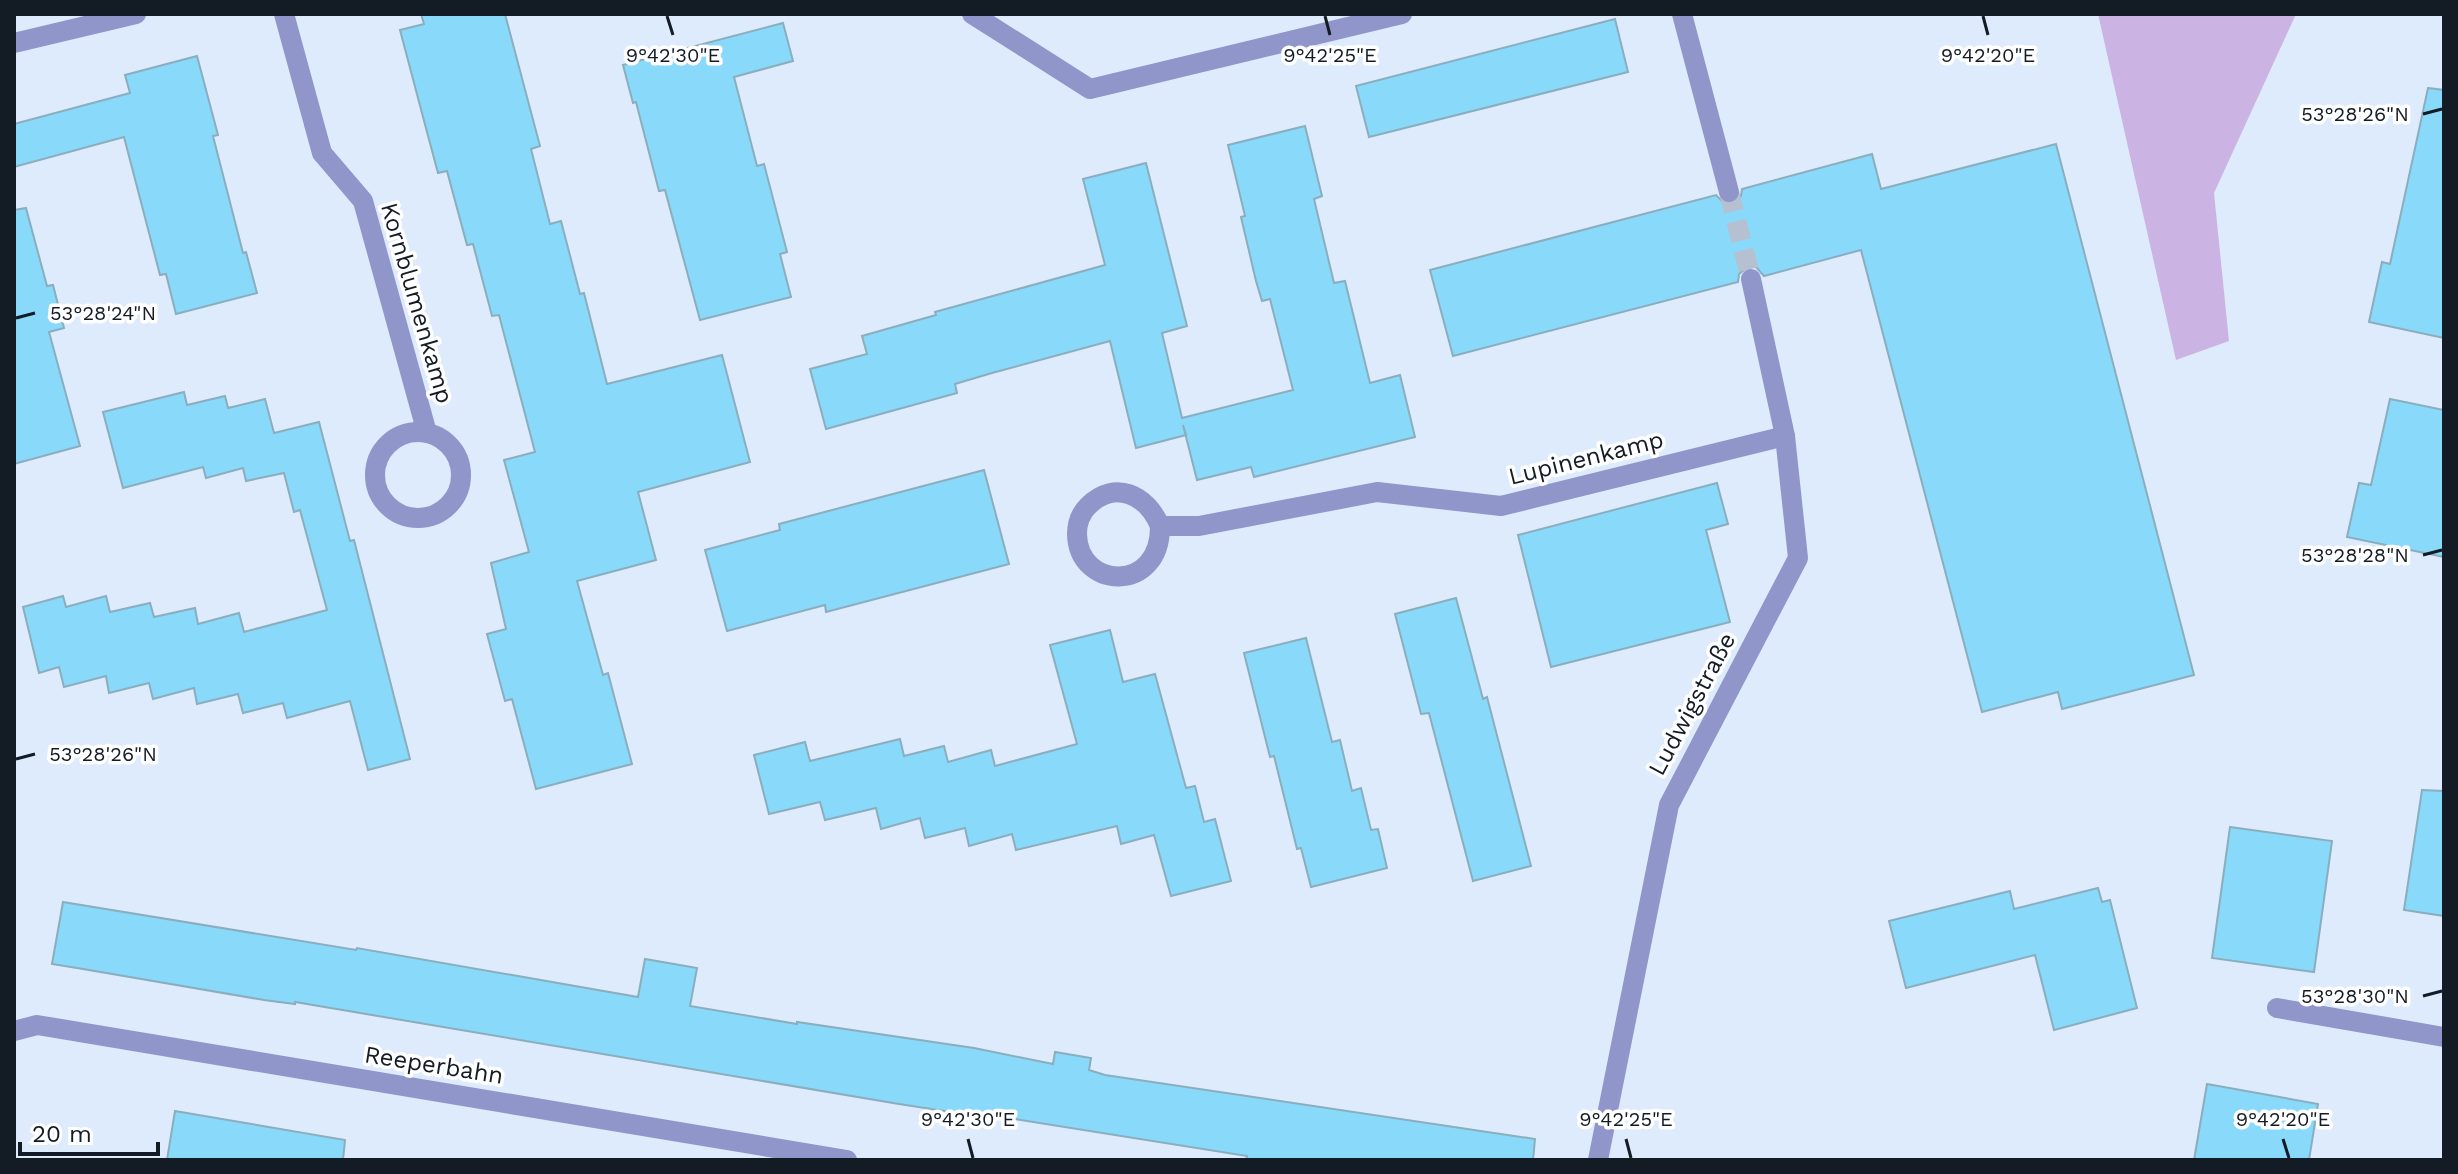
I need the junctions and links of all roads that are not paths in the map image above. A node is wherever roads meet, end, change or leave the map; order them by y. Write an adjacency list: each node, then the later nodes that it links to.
1 (136, 14): 6 (street)
2 (284, 14): 9 (street, Kornblumenkamp)
3 (972, 14): 4 (street)
4 (1402, 14)
5 (1682, 14): 7 (street)
6 (14, 43)
7 (1729, 192)
8 (1751, 279): 10 (street, Ludwigstraße)
9 (427, 433): 9 (street, Kornblumenkamp)
10 (1785, 436): 11 (street, Lupinenkamp); 16 (street, Ludwigstraße)
11 (1160, 526): 11 (street)
12 (2277, 1008): 14 (street)
13 (14, 1031): 15 (street, Reeperbahn)
14 (2444, 1037)
15 (847, 1160)
16 (1598, 1160)

